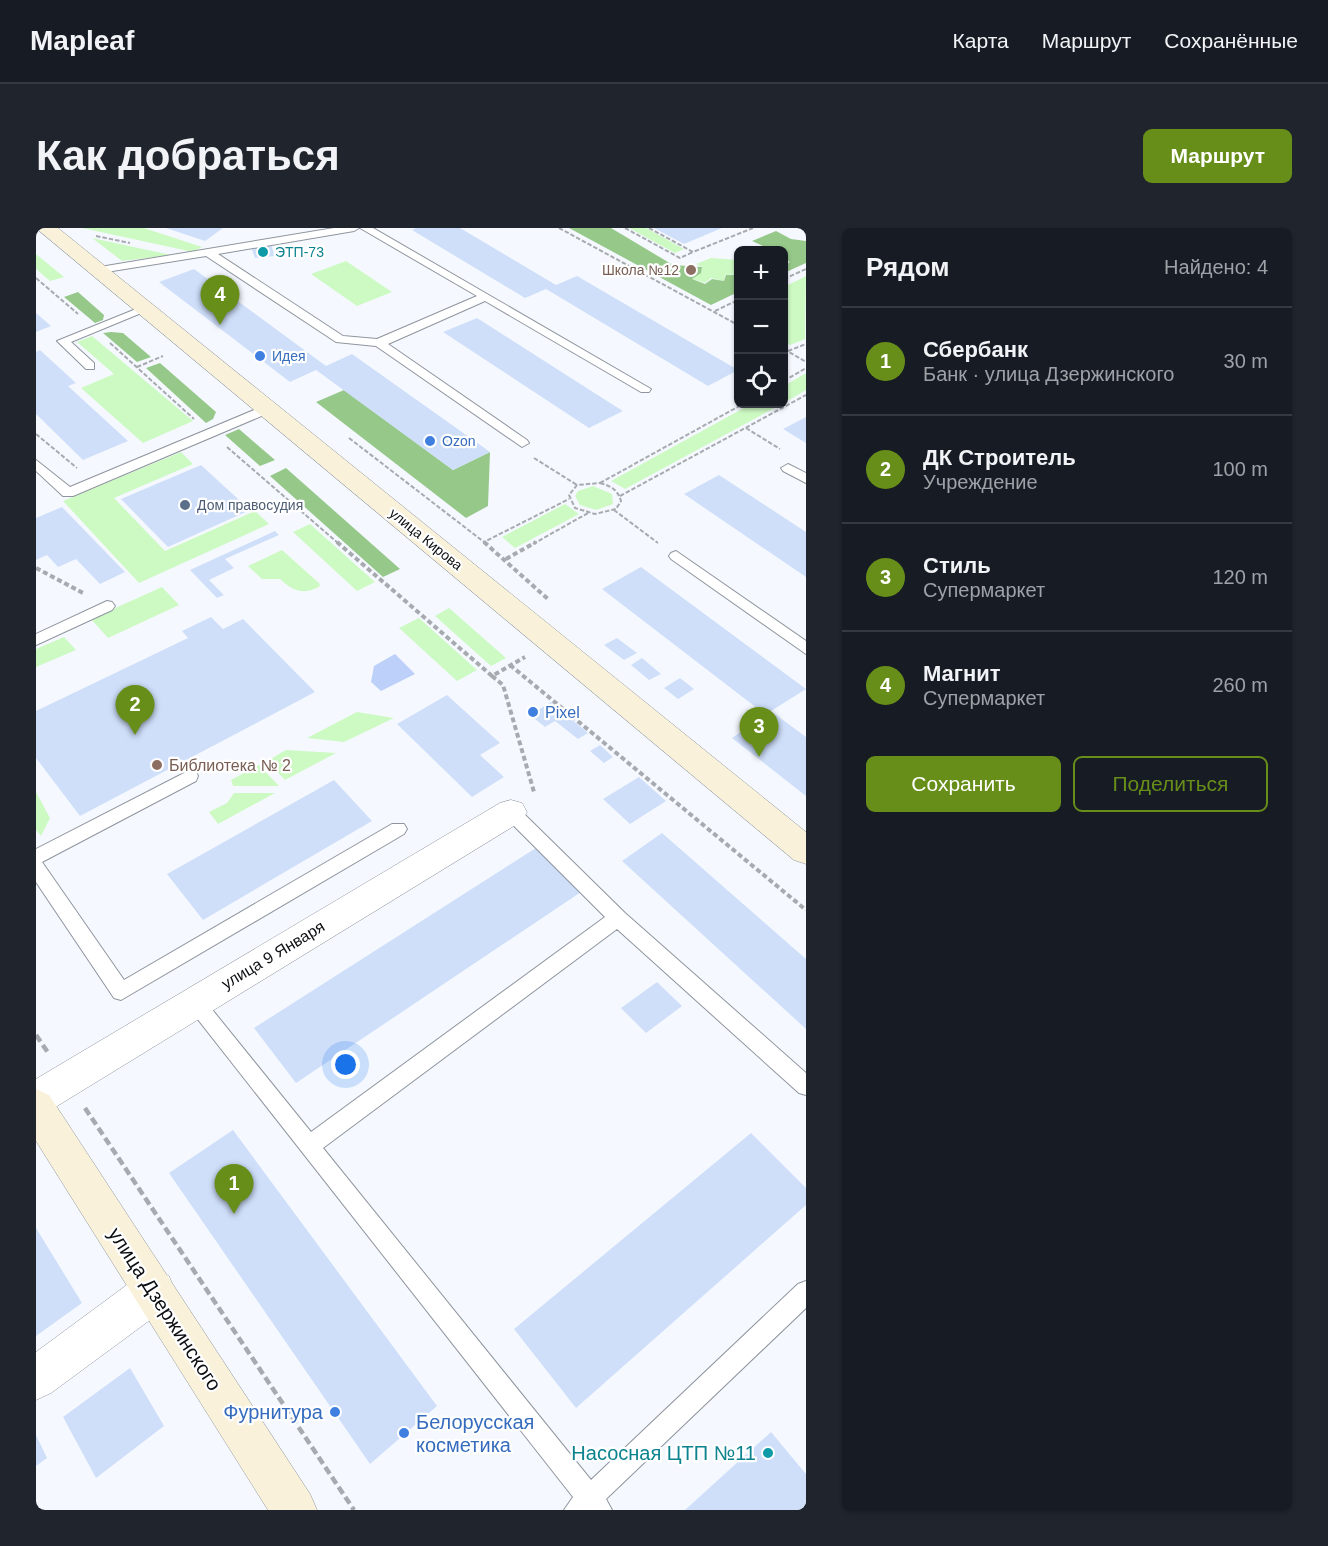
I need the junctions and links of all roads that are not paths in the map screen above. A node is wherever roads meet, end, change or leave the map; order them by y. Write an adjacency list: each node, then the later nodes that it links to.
1 (46, 228): 7 (main road, улица Кирова)
2 (279, 228): 5 (lane)
3 (354, 228): 5 (lane)
4 (365, 228): 8 (lane)
5 (302, 236): 6 (lane)
6 (209, 254): 7 (lane); 10 (lane)
7 (100, 270): 9 (main road, улица Кирова)
8 (486, 296): 10 (lane); 12 (lane)
9 (145, 309): 11 (lane); 13 (main road, улица Кирова)
10 (379, 343): 14 (lane)
11 (90, 366)
12 (645, 389)
13 (266, 409): 15 (lane); 25 (main road, улица Кирова)
14 (522, 443)
15 (36, 464)
16 (788, 468): 17 (lane)
17 (806, 479)
18 (676, 556): 21 (lane)
19 (107, 606): 20 (lane)
20 (36, 640)
21 (806, 649)
22 (190, 776): 26 (lane)
23 (510, 812): 28 (lane); 29 (street, улица 9 Января)
24 (398, 829): 27 (lane)
25 (806, 851)
26 (36, 857)
27 (36, 867)
28 (618, 918): 30 (lane); 33 (lane)
29 (195, 1003): 31 (street, улица 9 Января); 33 (lane)
30 (806, 1086)
31 (36, 1099)
32 (36, 1107): 34 (main road, улица Дзержинского)
33 (309, 1146): 37 (lane)
34 (154, 1291): 36 (street); 38 (main road, улица Дзержинского)
35 (806, 1292): 37 (lane)
36 (36, 1378)
37 (589, 1506)
38 (294, 1510)

